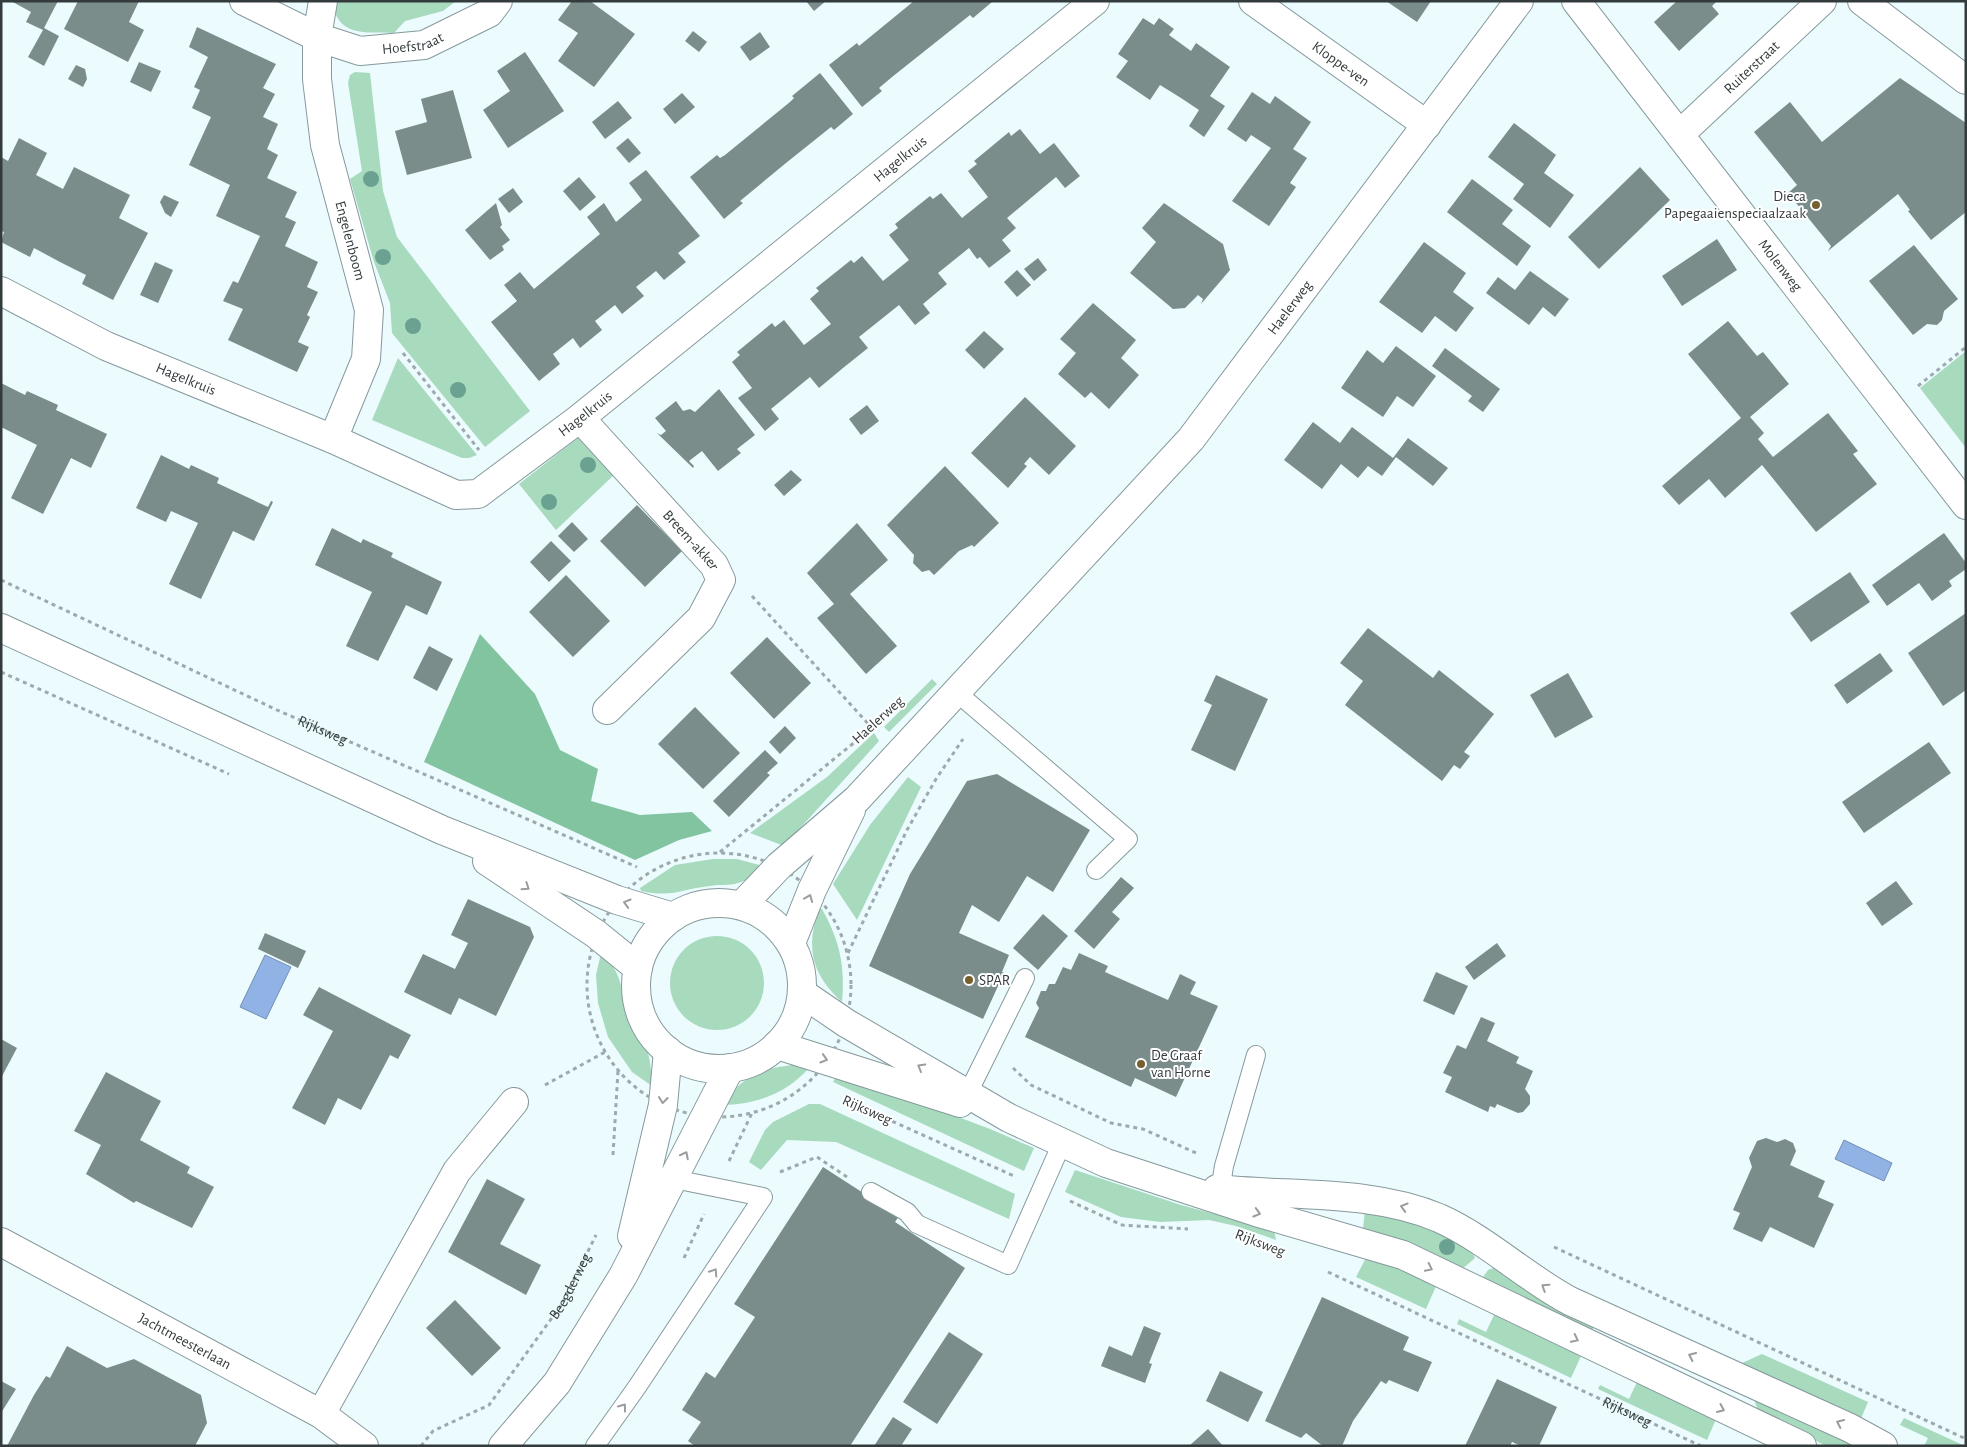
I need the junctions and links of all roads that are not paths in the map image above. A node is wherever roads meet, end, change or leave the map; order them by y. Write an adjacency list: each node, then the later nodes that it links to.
1 (244, 1): 10 (street, Hoefstraat)
2 (322, 1): 10 (street)
3 (498, 1): 10 (street, Hoefstraat)
4 (1095, 1): 15 (street, Hagelkruis)
5 (1253, 1): 12 (street, Kloppe-ven)
6 (1518, 1): 12 (street, Haelerweg)
7 (1576, 1): 13 (street, Molenweg)
8 (1822, 1): 13 (street, Ruiterstraat)
9 (1862, 1): 11 (street)
10 (317, 37): 16 (street, Engelenboom)
11 (1966, 80)
12 (1427, 125): 19 (street, Haelerweg)
13 (1680, 134): 17 (street, Molenweg)
14 (1, 291): 16 (street, Hagelkruis)
15 (580, 418): 16 (street, Hagelkruis); 20 (street, Breem-akker)
16 (333, 439)
17 (1966, 505)
18 (1, 628): 22 (street)
19 (955, 691): 21 (street, Haelerweg); 23 (lane)
20 (608, 710)
21 (857, 799): 24 (street, Haelerweg); 26 (street, Haelerweg, one-way to 21)
22 (442, 830): 25 (street, one-way to 22); 27 (street, one-way to 27)
23 (1096, 870)
24 (742, 905): 25 (street); 26 (street)
25 (673, 917): 27 (street)
26 (791, 943): 29 (street)
27 (638, 968): 31 (street)
28 (1025, 978): 34 (lane)
29 (802, 993): 30 (street); 34 (street, Rijksweg, one-way to 29)
30 (777, 1045): 33 (street); 34 (street, Rijksweg, one-way to 34)
31 (668, 1051): 33 (street); 37 (street, one-way to 37)
32 (1256, 1055): 38 (lane)
33 (730, 1068): 37 (street, one-way to 33)
34 (965, 1099): 36 (street, Rijksweg)
35 (514, 1102): 41 (street)
36 (1062, 1143): 38 (street, Rijksweg); 39 (lane)
37 (660, 1176): 43 (street); 44 (lane, one-way to 37)
38 (1221, 1185): 45 (street, Rijksweg, one-way to 45); 46 (street, Rijksweg, one-way to 38)
39 (871, 1192)
40 (1, 1242): 41 (street, Jachtmeesterlaan)
41 (320, 1414): 42 (street, Jachtmeesterlaan)
42 (364, 1446)
43 (504, 1446)
44 (594, 1446)
45 (1802, 1446)
46 (1883, 1446)

